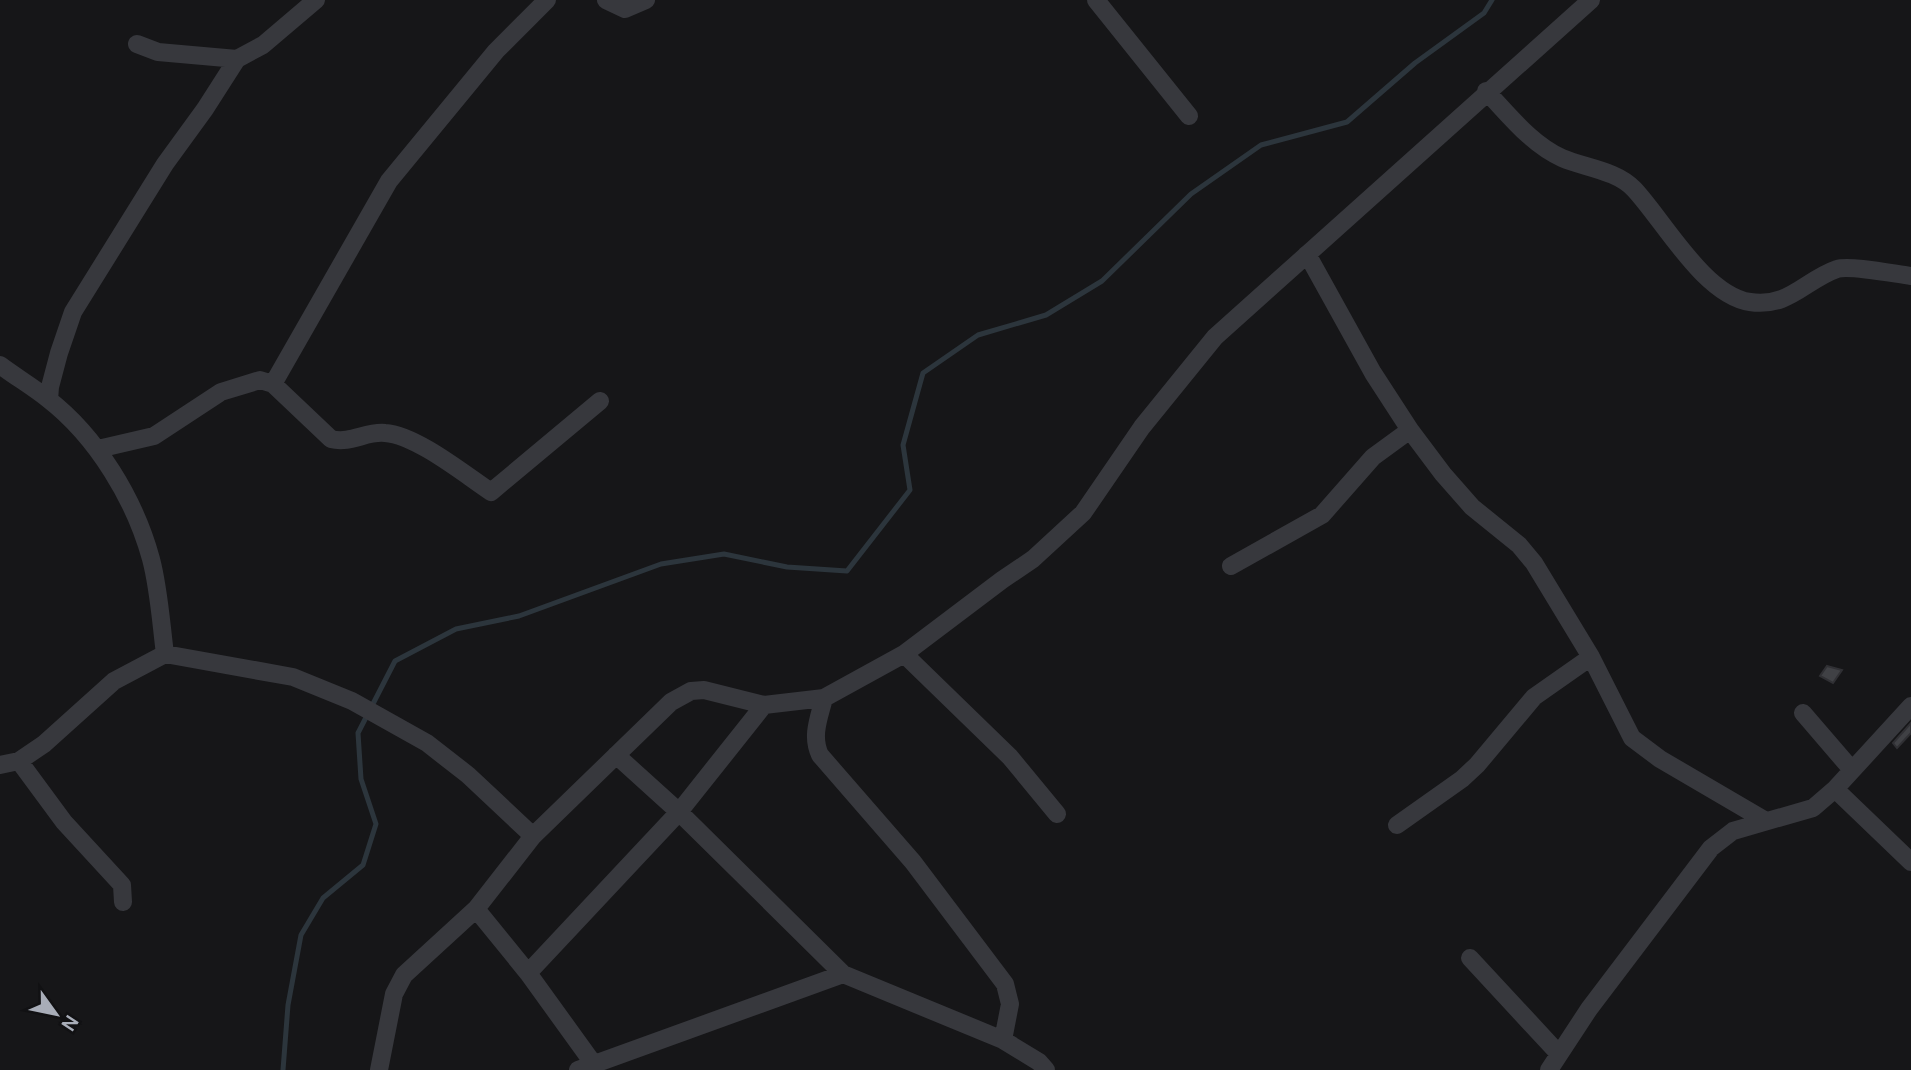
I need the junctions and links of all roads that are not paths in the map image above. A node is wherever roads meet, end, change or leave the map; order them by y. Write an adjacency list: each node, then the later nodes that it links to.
1 (316, 0): 8 (street)
2 (547, 0): 14 (street)
3 (606, 0): 4 (street)
4 (646, 0)
5 (1096, 0): 10 (street)
6 (1591, 0): 9 (street)
7 (137, 44): 8 (street)
8 (237, 59): 15 (street)
9 (1486, 91): 11 (street); 12 (street)
10 (1189, 116)
11 (1307, 254): 17 (street); 21 (street)
12 (1911, 276)
13 (0, 365): 15 (street)
14 (273, 384): 16 (street); 18 (street)
15 (49, 400): 18 (street)
16 (600, 401)
17 (1410, 430): 19 (street); 22 (street)
18 (98, 449): 20 (street)
19 (1231, 566)
20 (165, 654): 28 (street); 36 (street)
21 (904, 654): 23 (street); 33 (street)
22 (1591, 657): 34 (street); 35 (street)
23 (824, 698): 24 (street); 43 (street)
24 (764, 705): 27 (street); 32 (street)
25 (1911, 706): 30 (street)
26 (1802, 713): 30 (street)
27 (616, 755): 32 (street); 36 (street)
28 (19, 761): 29 (street); 38 (street)
29 (0, 765)
30 (1852, 770): 31 (street)
31 (1835, 789): 34 (street); 37 (street)
32 (679, 812): 41 (street); 42 (street)
33 (1057, 814)
34 (1766, 821): 44 (street)
35 (1397, 825)
36 (533, 836): 39 (street)
37 (1911, 862)
38 (123, 902)
39 (476, 909): 41 (street); 46 (street)
40 (1470, 958): 44 (street)
41 (528, 973): 45 (street)
42 (843, 974): 43 (street); 45 (street)
43 (1003, 1040): 47 (street)
44 (1554, 1065)
45 (590, 1068)
46 (379, 1070)
47 (1046, 1070)

